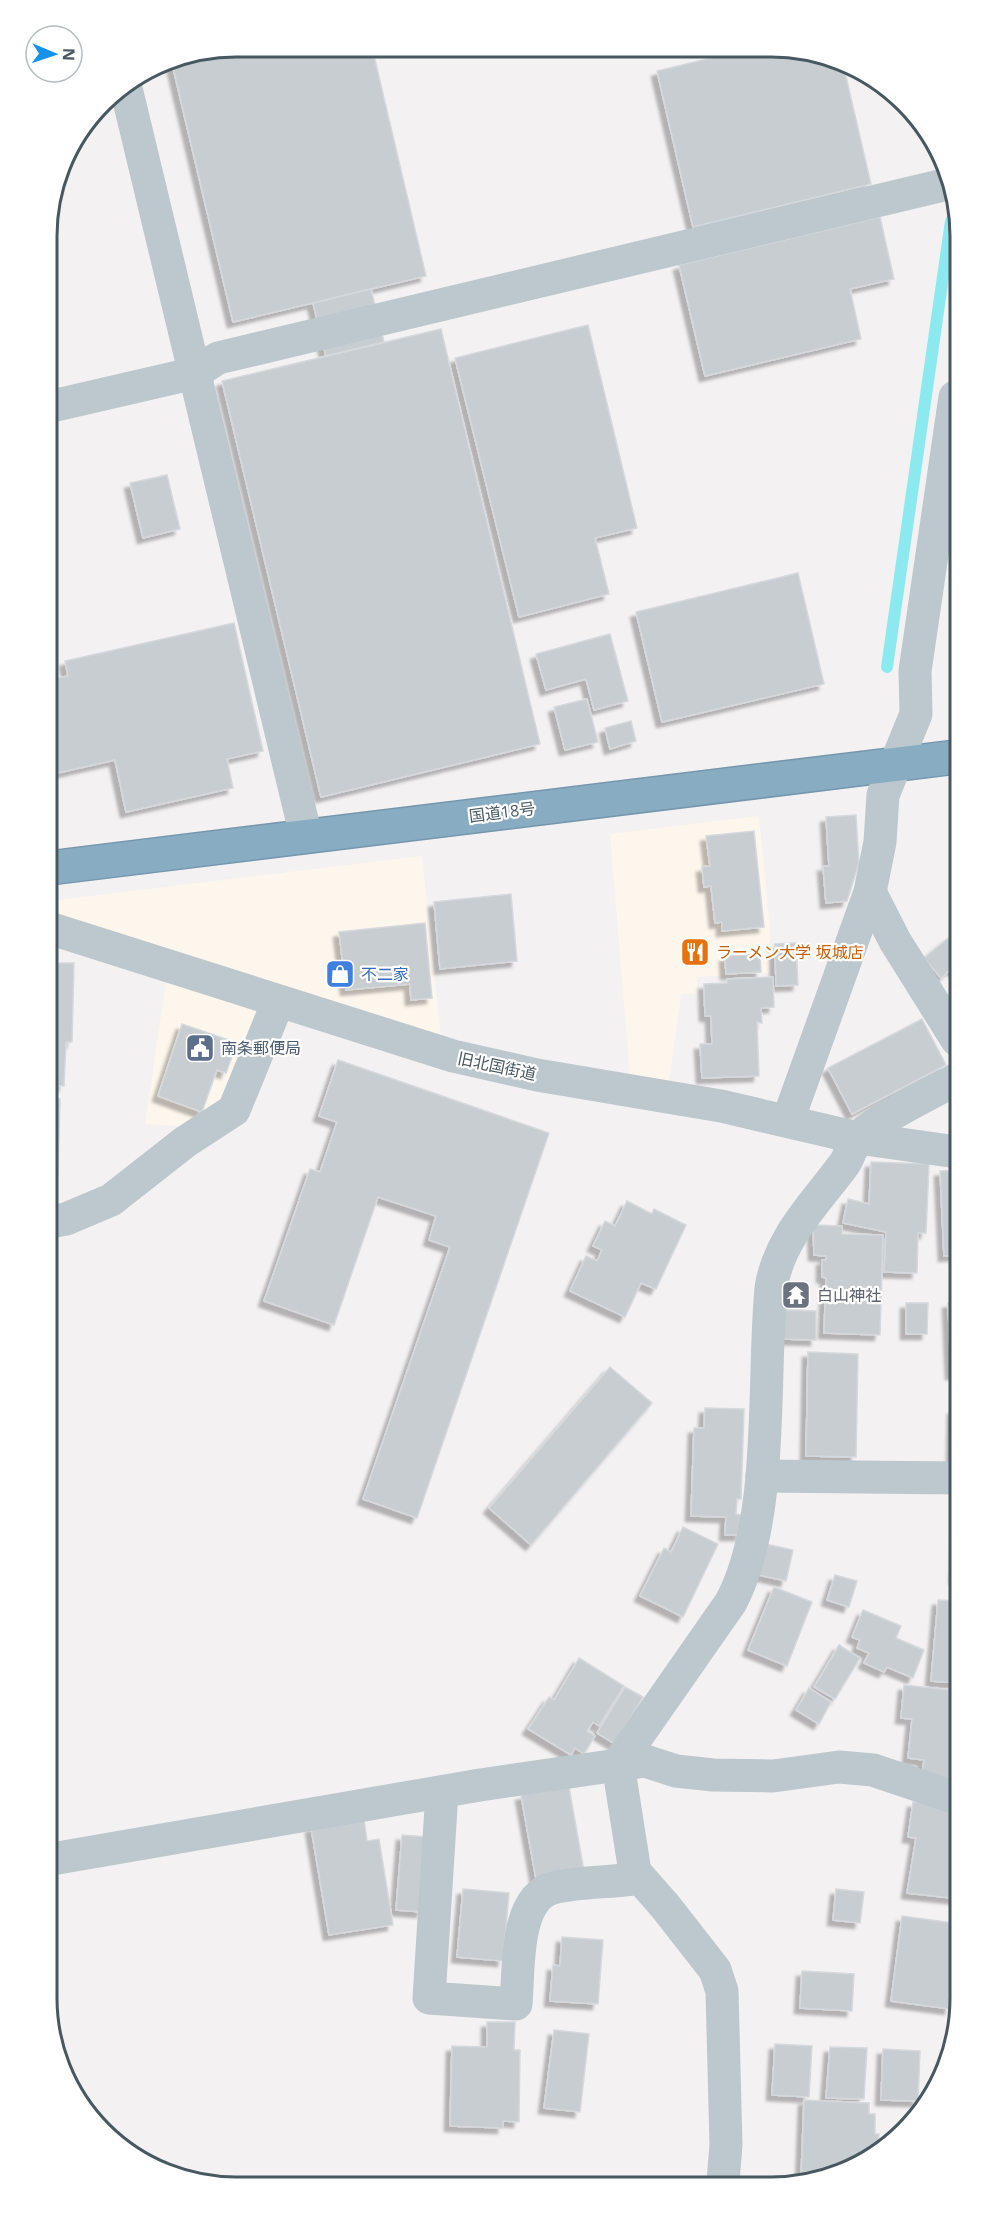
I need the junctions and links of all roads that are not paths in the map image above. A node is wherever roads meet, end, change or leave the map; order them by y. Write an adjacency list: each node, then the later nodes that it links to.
1 (127, 94): 3 (street)
2 (943, 185): 3 (street)
3 (195, 373): 4 (street); 8 (street)
4 (57, 405)
5 (950, 431): 7 (street)
6 (950, 758): 7 (highway, 国道18号)
7 (898, 764): 8 (highway, 国道18号); 10 (street)
8 (306, 836): 9 (highway, 国道18号)
9 (57, 867)
10 (870, 891): 13 (street); 15 (street)
11 (57, 931): 12 (street, 旧北国街道)
12 (278, 1002): 15 (street, 旧北国街道); 18 (street)
13 (950, 1029)
14 (950, 1083): 16 (street)
15 (788, 1120): 16 (street, 旧北国街道)
16 (858, 1138): 17 (street, 旧北国街道); 19 (street)
17 (950, 1151)
18 (57, 1221)
19 (762, 1476): 20 (street); 21 (street)
20 (950, 1478)
21 (618, 1764): 22 (street); 23 (street); 25 (street)
22 (442, 1792): 24 (street); 25 (street)
23 (950, 1796)
24 (57, 1859)
25 (640, 1878): 26 (street)
26 (723, 2177)

